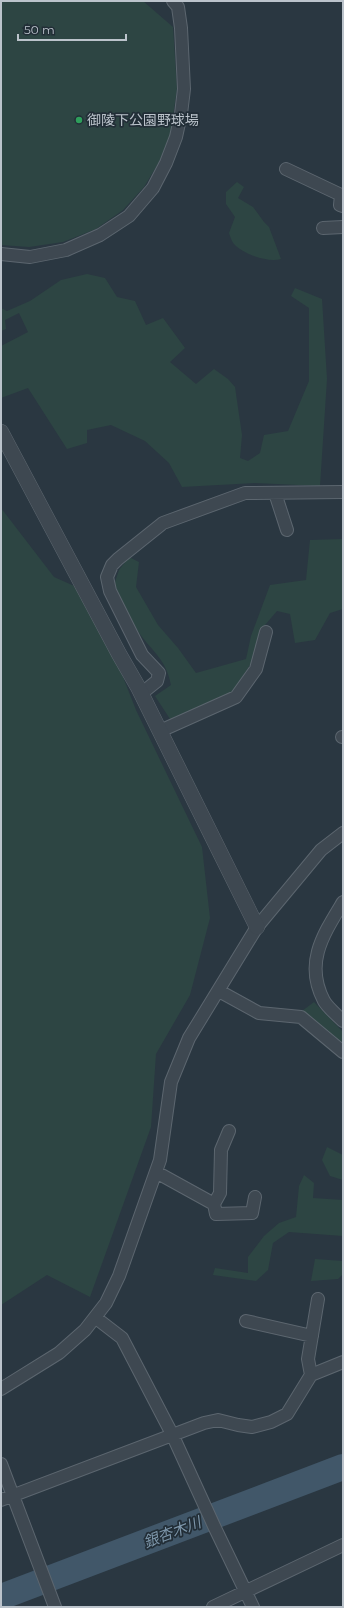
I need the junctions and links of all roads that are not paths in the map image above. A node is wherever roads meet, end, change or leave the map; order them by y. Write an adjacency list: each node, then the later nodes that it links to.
1 (173, 1): 6 (street)
2 (286, 169): 3 (street)
3 (343, 206)
4 (343, 227): 5 (street)
5 (323, 228)
6 (1, 254)
7 (1, 432): 12 (street)
8 (343, 492): 9 (street)
9 (275, 493): 10 (street); 12 (street)
10 (287, 530)
11 (266, 632): 13 (street)
12 (142, 693): 13 (street)
13 (160, 731): 16 (street)
14 (343, 833): 16 (street)
15 (343, 902): 18 (street)
16 (257, 927): 17 (street)
17 (219, 991): 19 (street); 21 (street)
18 (343, 1021)
19 (343, 1052)
20 (229, 1131): 23 (street)
21 (156, 1172): 23 (street); 25 (street)
22 (255, 1197): 23 (street)
23 (214, 1204)
24 (318, 1299): 27 (street)
25 (96, 1318): 30 (street); 31 (street)
26 (246, 1321): 27 (street)
27 (312, 1336): 29 (street)
28 (343, 1362): 29 (street)
29 (311, 1375): 31 (street)
30 (1, 1389)
31 (172, 1434): 33 (street); 35 (street)
32 (1, 1464): 33 (street)
33 (7, 1498): 36 (street)
34 (343, 1547): 35 (street)
35 (246, 1592): 37 (street); 38 (street)
36 (55, 1607)
37 (213, 1607)
38 (253, 1607)

